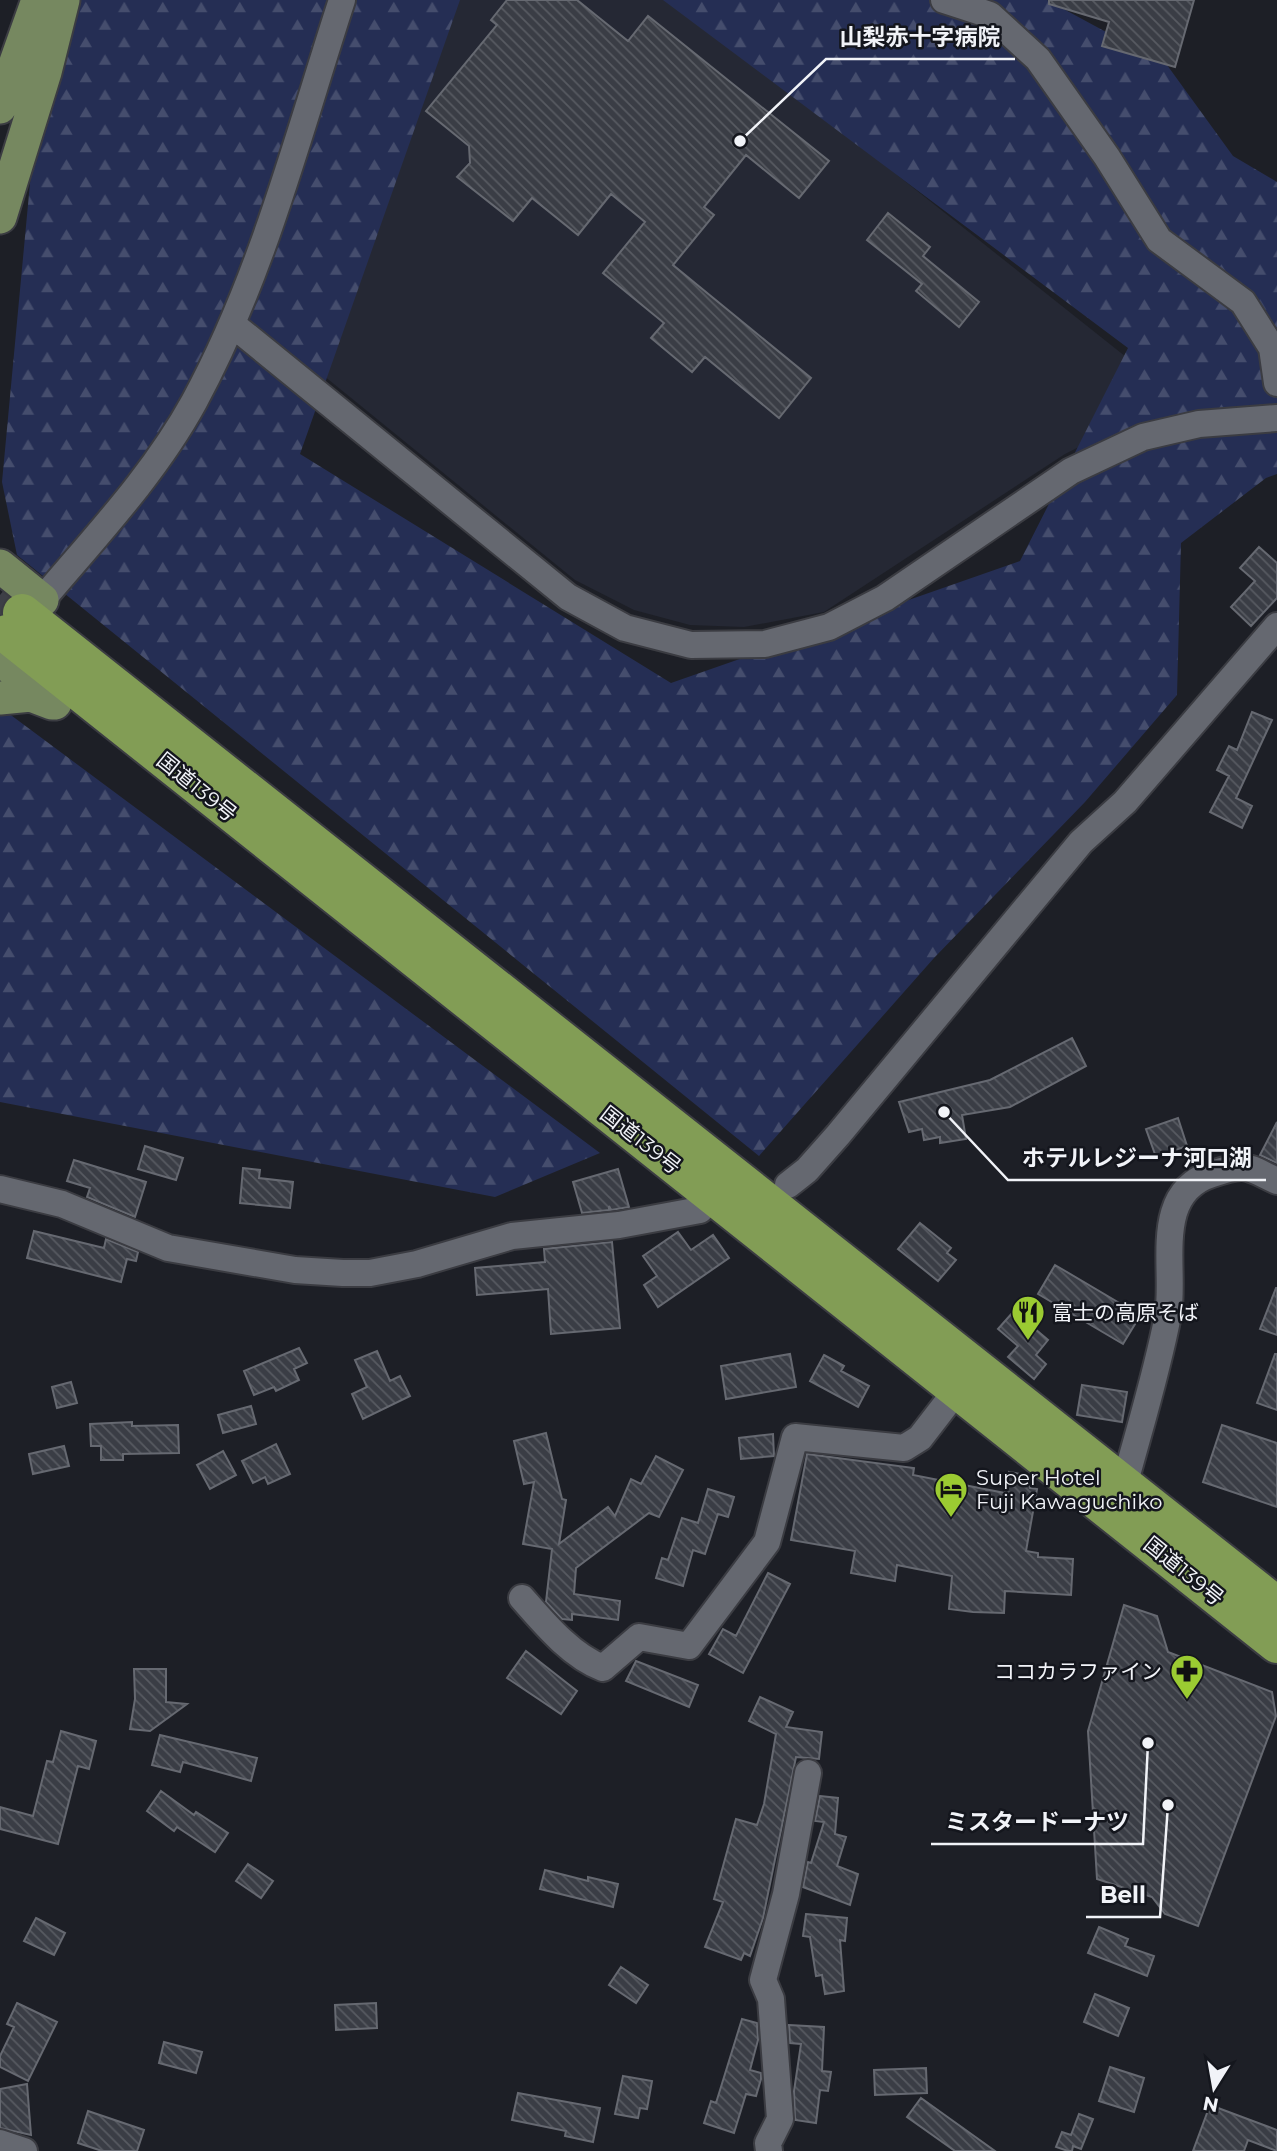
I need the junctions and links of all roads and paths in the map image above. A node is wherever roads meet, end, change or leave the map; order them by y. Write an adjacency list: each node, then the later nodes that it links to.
1 (38, 0): 5 (main road)
2 (63, 0): 6 (main road)
3 (342, 0): 7 (street)
4 (944, 0): 8 (street)
5 (0, 107)
6 (0, 217)
7 (232, 324): 9 (street); 11 (street)
8 (1277, 383)
9 (1277, 418)
10 (0, 566): 11 (main road)
11 (12, 616): 14 (main road); 15 (highway, 国道139号); 15 (highway)
12 (1272, 640): 17 (street)
13 (0, 698): 14 (main road)
14 (55, 704): 15 (highway)
15 (515, 1022): 20 (highway, 国道139号); 21 (highway, 国道139号)
16 (1277, 1181): 21 (street)
17 (788, 1185)
18 (0, 1189): 19 (street)
19 (701, 1210)
20 (957, 1390): 22 (street); 24 (highway, 国道139号)
21 (1124, 1486): 23 (highway, 国道139号)
22 (522, 1598)
23 (1277, 1606)
24 (1277, 1644)
25 (808, 1773): 28 (street)
26 (0, 2143): 27 (street)
27 (24, 2151)
28 (769, 2151)

